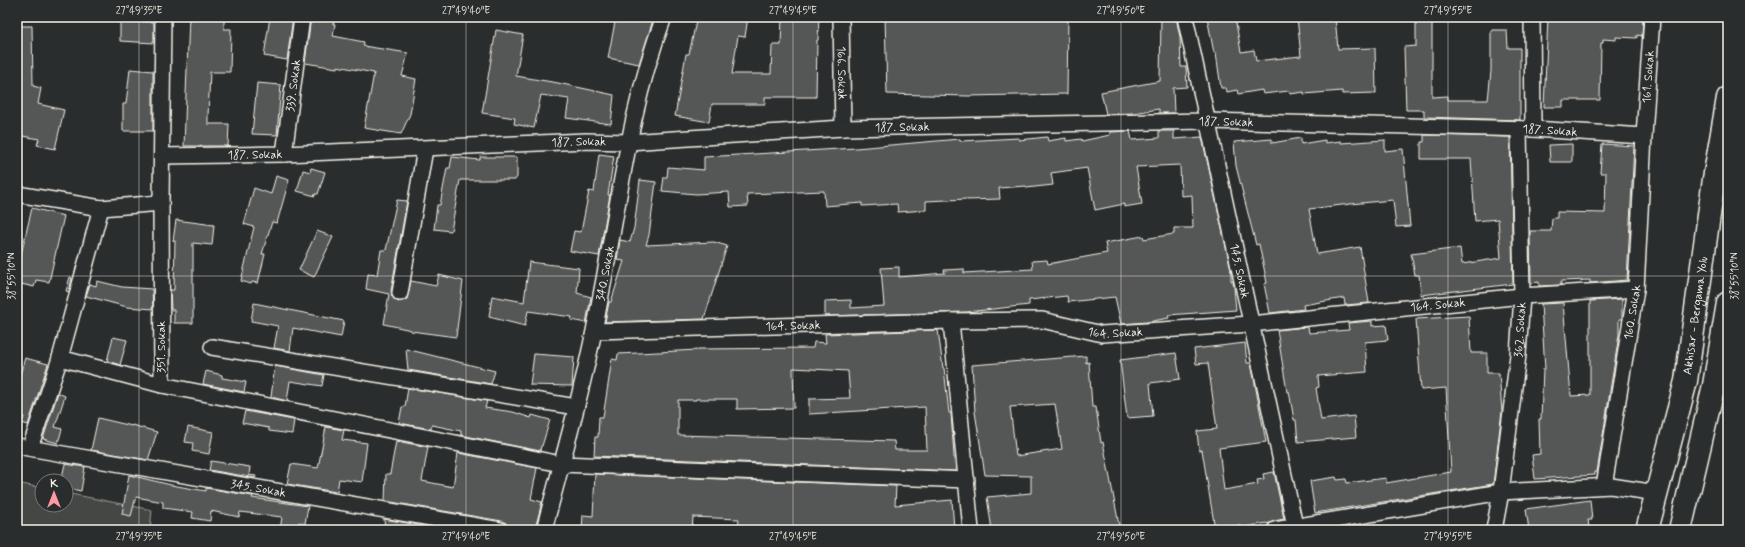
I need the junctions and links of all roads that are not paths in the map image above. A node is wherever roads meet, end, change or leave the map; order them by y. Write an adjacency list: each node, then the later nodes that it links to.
1 (163, 17): 16 (street, 351. Sokak)
2 (302, 17): 15 (street, 339. Sokak)
3 (664, 17): 13 (street, 340. Sokak)
4 (842, 17): 10 (street, 166. Sokak)
5 (1185, 17): 9 (street, 145. Sokak)
6 (1532, 17): 11 (street, 362. Sokak)
7 (1652, 17): 12 (street, 161. Sokak)
8 (1728, 98): 37 (main road, Akhisar - Bergama Yolu)
9 (1206, 122): 10 (street, 187. Sokak); 11 (street, 187. Sokak); 25 (street, 145. Sokak)
10 (843, 128): 13 (street, 187. Sokak)
11 (1526, 129): 12 (street, 187. Sokak); 22 (street, 362. Sokak)
12 (1644, 136): 20 (street, 160. Sokak)
13 (628, 142): 14 (street, 187. Sokak); 26 (street, 340. Sokak)
14 (425, 149): 15 (street, 187. Sokak); 21 (street)
15 (284, 154): 16 (street, 187. Sokak)
16 (162, 156): 18 (street, 351. Sokak)
17 (17, 194): 19 (street)
18 (161, 203): 19 (street); 29 (street, 351. Sokak)
19 (101, 208): 28 (street)
20 (1636, 289): 22 (street, 164. Sokak); 35 (street, 160. Sokak)
21 (400, 293)
22 (1522, 296): 25 (street, 164. Sokak); 36 (street, 362. Sokak)
23 (1728, 303): 30 (main road)
24 (951, 321): 25 (street, 164. Sokak); 26 (street, 164. Sokak); 34 (street)
25 (1251, 324): 38 (street, 145. Sokak)
26 (595, 330): 31 (street, 340. Sokak)
27 (212, 347): 31 (street)
28 (60, 358): 29 (street, 351. Sokak); 32 (street)
29 (162, 385): 33 (street)
30 (1721, 387): 45 (main road)
31 (576, 407): 33 (street, 340. Sokak)
32 (24, 447): 39 (street, 345. Sokak)
33 (561, 464): 34 (street); 40 (street, 340. Sokak)
34 (967, 480): 41 (street)
35 (1604, 486): 36 (street); 37 (street)
36 (1501, 492): 38 (street); 43 (street, 362. Sokak)
37 (1656, 493): 44 (main road, Akhisar - Bergama Yolu)
38 (1295, 526): 42 (street)
39 (500, 530)
40 (544, 530)
41 (971, 530)
42 (1275, 530)
43 (1494, 530)
44 (1647, 530)
45 (1680, 530)

